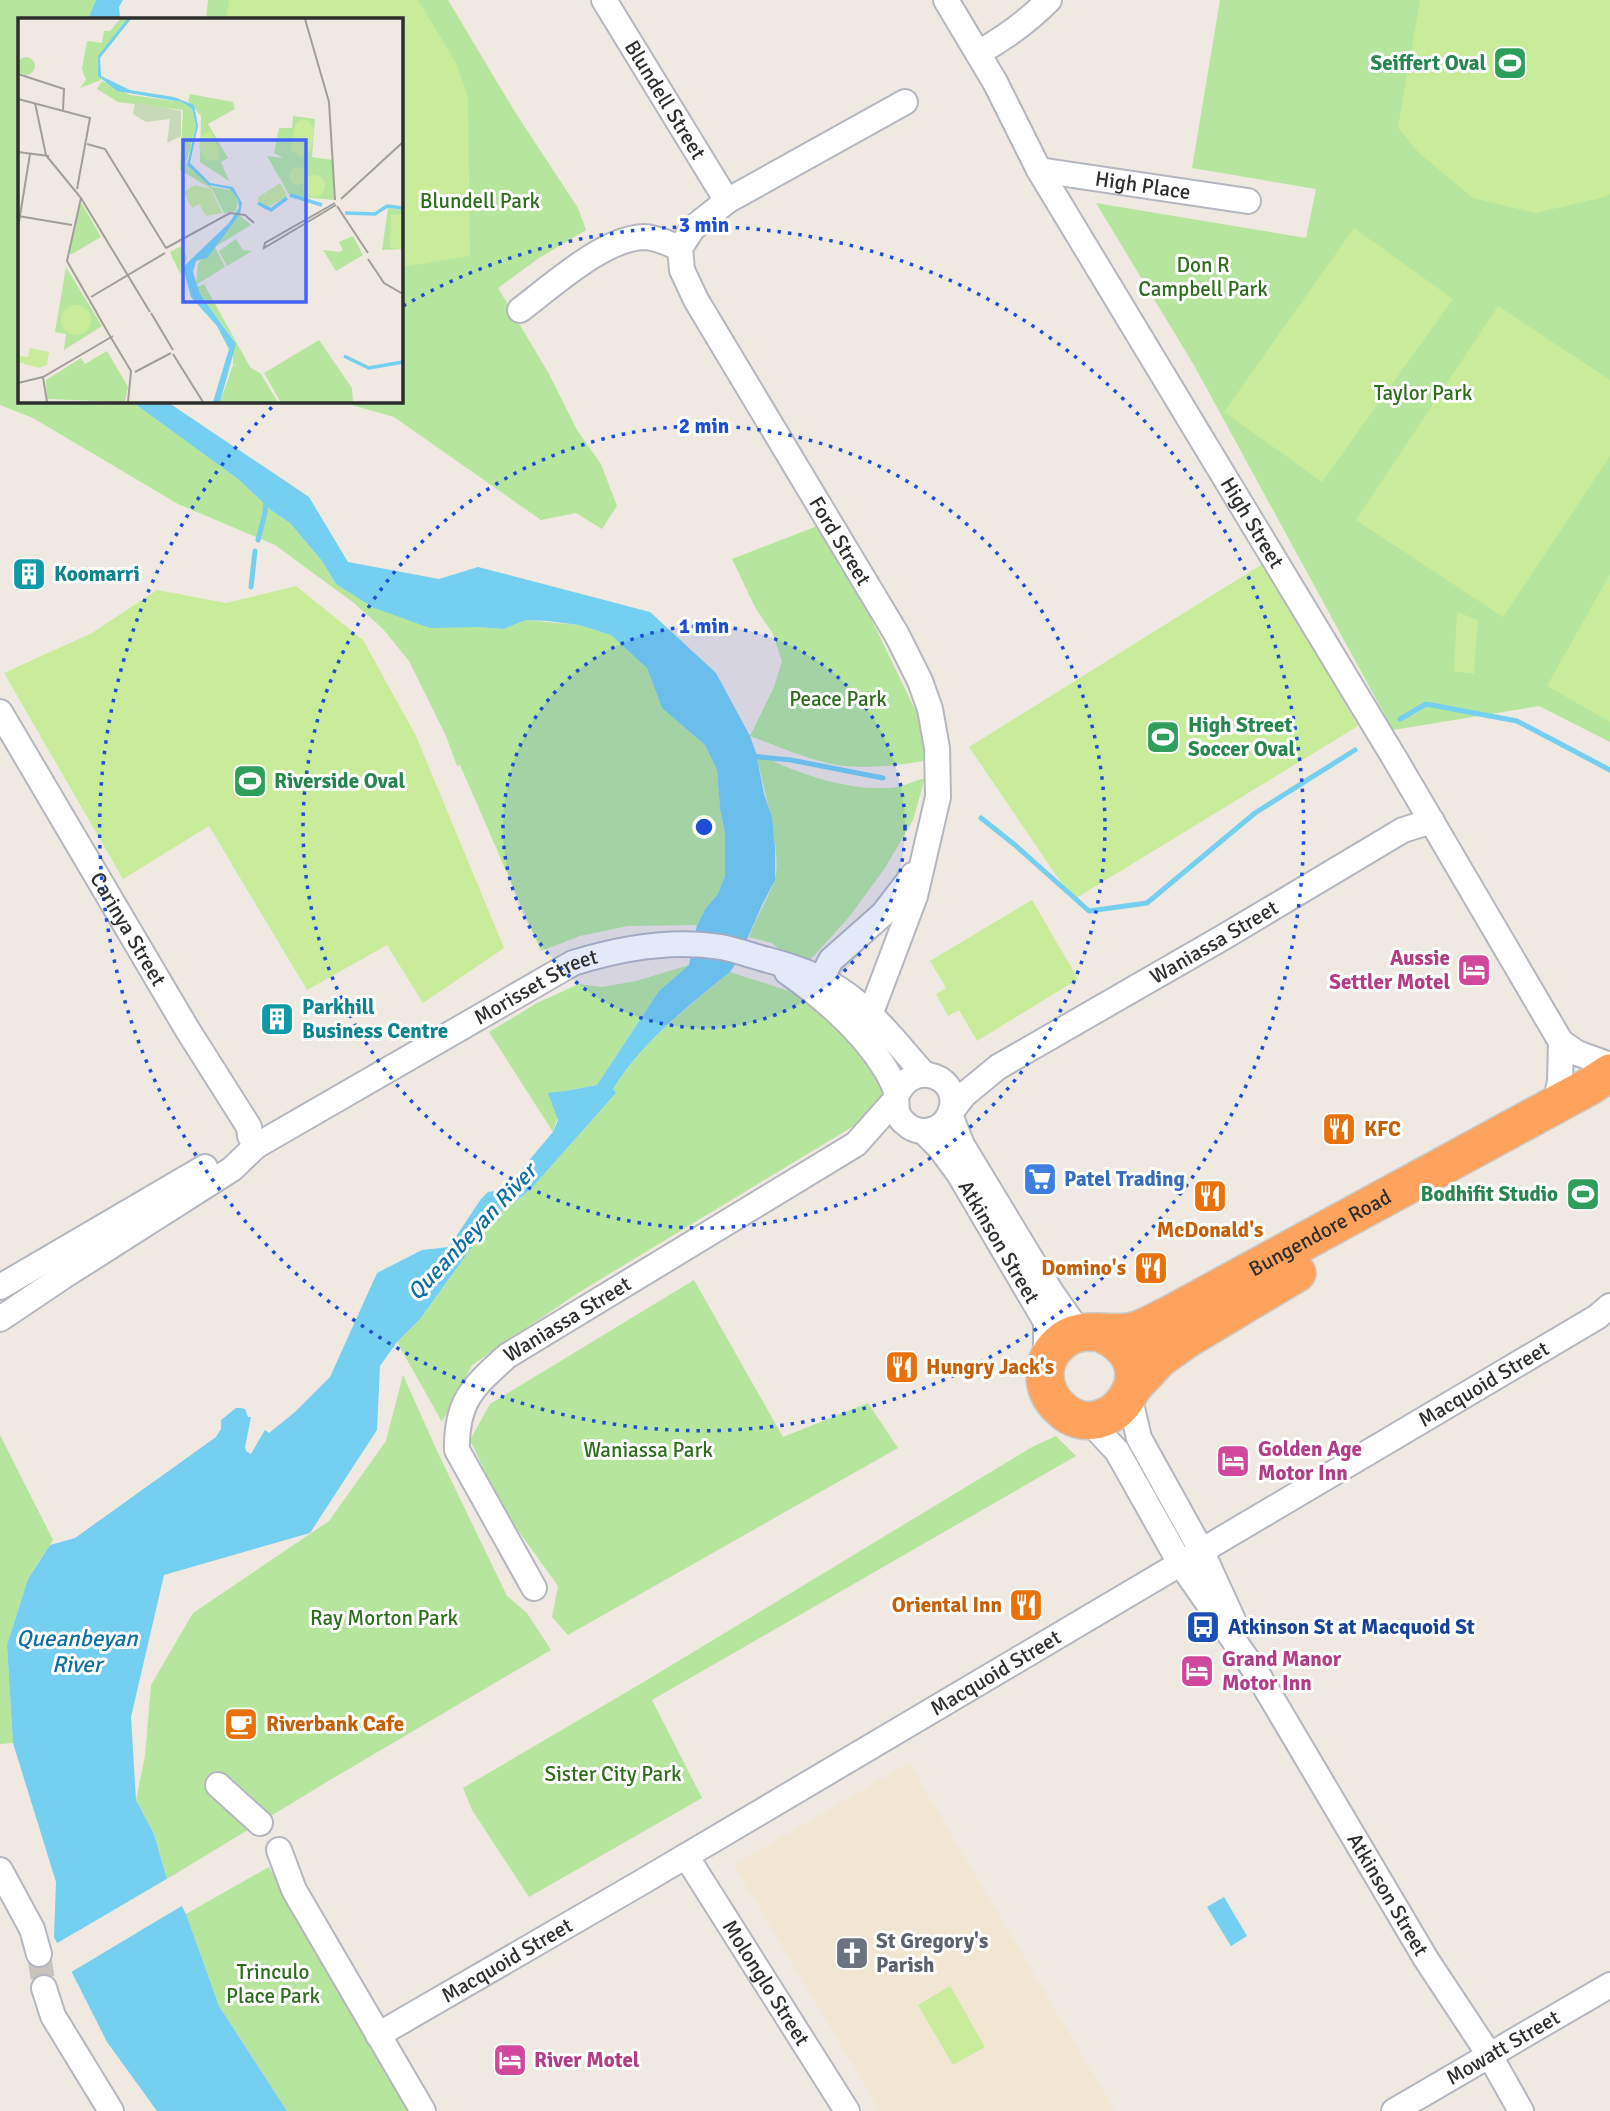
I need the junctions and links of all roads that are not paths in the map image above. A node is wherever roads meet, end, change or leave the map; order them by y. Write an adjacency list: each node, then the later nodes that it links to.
1 (604, 0): 7 (street, Blundell Street)
2 (946, 0): 4 (street, High Street)
3 (1049, 0): 4 (street)
4 (978, 53): 6 (street, High Street)
5 (905, 102): 7 (street)
6 (1039, 170): 8 (street, High Place); 12 (street, High Street)
7 (727, 201): 9 (street)
8 (1248, 201)
9 (680, 248): 10 (street); 13 (street, Ford Street)
10 (520, 310)
11 (0, 712): 29 (street, Carinya Street)
12 (1432, 821): 18 (street, High Street); 20 (street, Waniassa Street)
13 (925, 853): 15 (street, Ford Street); 16 (street, Ford Street)
14 (765, 959): 15 (street, Morisset Street); 17 (street, Morisset Street); 29 (street, Morisset Street)
15 (821, 977): 16 (street); 17 (street)
16 (870, 1015): 22 (street)
17 (842, 1018): 24 (street)
18 (1561, 1042): 19 (street); 25 (street)
19 (1610, 1065)
20 (998, 1067): 22 (street, Waniassa Street); 26 (street, Waniassa Street)
21 (1610, 1073): 25 (highway, Bungendore Road)
22 (927, 1075): 24 (street); 26 (street)
23 (1610, 1088): 38 (highway, Bungendore Road)
24 (896, 1097): 27 (street); 28 (street, Waniassa Street)
25 (1555, 1105): 36 (highway, Bungendore Road)
26 (950, 1113): 27 (street); 36 (street, Atkinson Street)
27 (921, 1131): 28 (street, Waniassa Street); 37 (street, Atkinson Street)
28 (856, 1144): 42 (street, Waniassa Street)
29 (256, 1146): 30 (street, Morisset Street); 31 (street, Morisset Street)
30 (132, 1233): 31 (street); 35 (street, Morisset Street)
31 (80, 1240): 32 (street, Morisset Street)
32 (25, 1272): 33 (street, Morisset Street); 35 (street)
33 (0, 1287)
34 (1610, 1306): 40 (street, Macquoid Street)
35 (1, 1319)
36 (1089, 1332): 37 (highway); 38 (highway)
37 (1046, 1363): 39 (highway)
38 (1131, 1391): 39 (highway); 40 (street, Atkinson Street)
39 (1087, 1419): 41 (street, Atkinson Street)
40 (1201, 1550): 41 (street, Macquoid Street); 43 (street, Atkinson Street)
41 (1180, 1563): 43 (street, Atkinson Street); 47 (street, Macquoid Street)
42 (534, 1588)
43 (1258, 1675): 53 (street, Atkinson Street)
44 (218, 1785): 45 (street)
45 (260, 1823)
46 (279, 1850): 52 (street)
47 (686, 1856): 52 (street, Macquoid Street); 56 (street, Molonglo Street)
48 (0, 1870): 49 (street)
49 (39, 1954)
50 (1610, 1985): 53 (street, Mowatt Street)
51 (44, 1988): 54 (street)
52 (378, 2035): 55 (street)
53 (1490, 2056): 57 (street, Mowatt Street); 58 (street, Atkinson Street)
54 (111, 2111)
55 (423, 2111)
56 (847, 2111)
57 (1394, 2111)
58 (1521, 2111)

